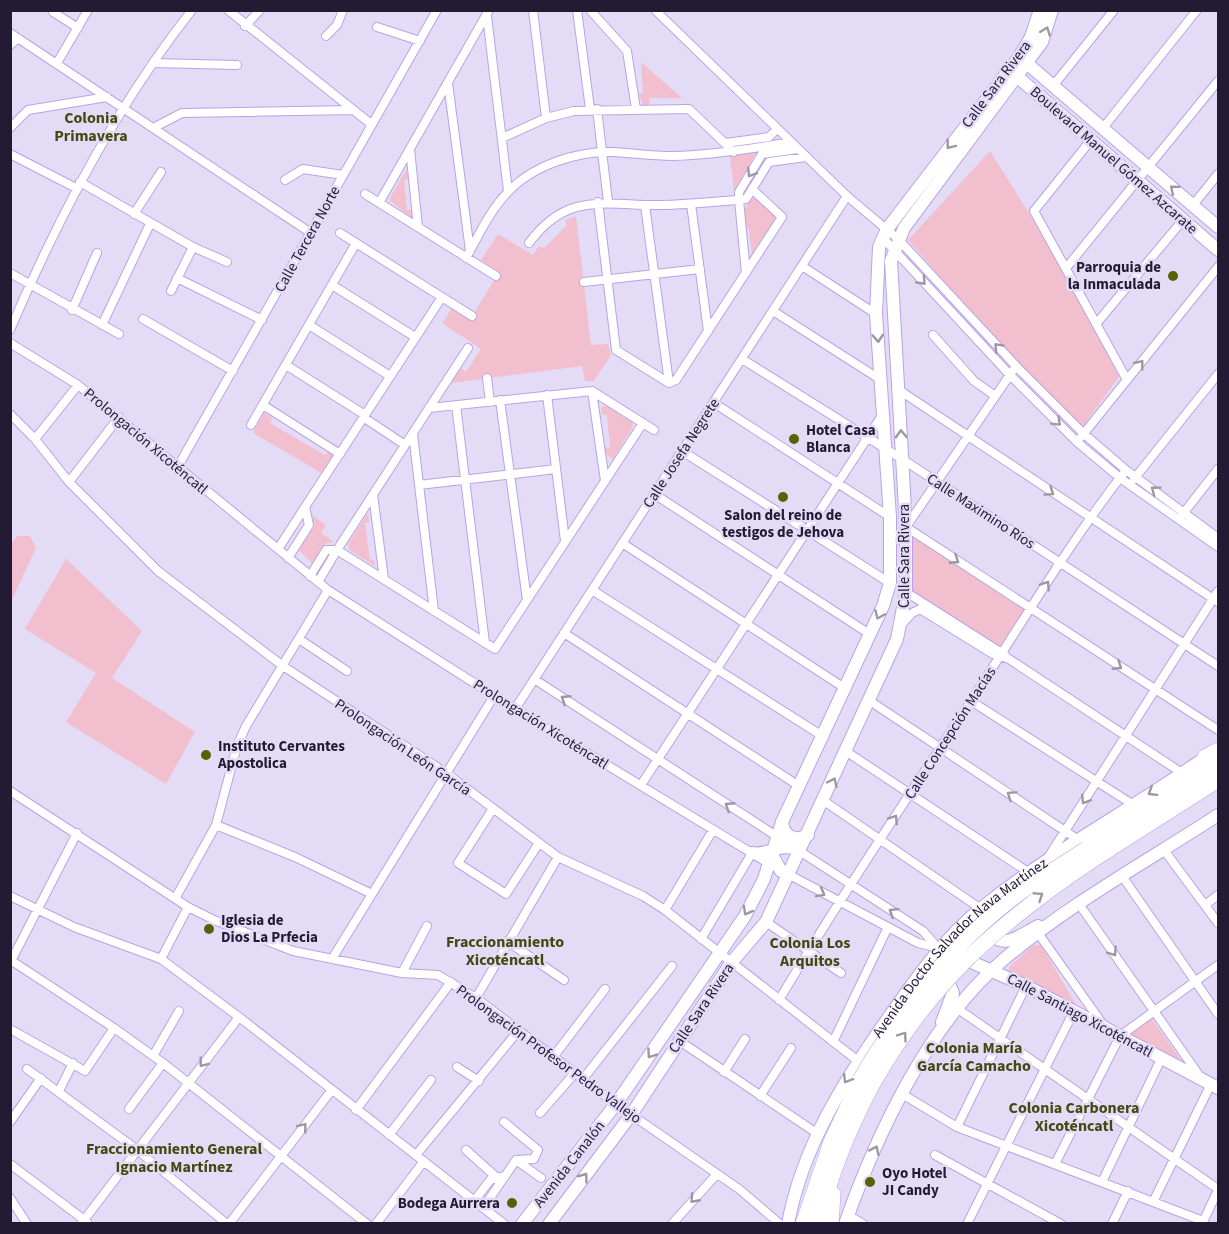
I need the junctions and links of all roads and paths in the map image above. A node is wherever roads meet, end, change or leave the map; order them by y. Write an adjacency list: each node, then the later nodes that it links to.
1 (88, 10): 19 (street)
2 (192, 10): 26 (street)
3 (228, 10): 17 (street)
4 (260, 10): 17 (street)
5 (343, 10): 21 (street)
6 (437, 10): 22 (street, Calle Tercera Norte)
7 (532, 10): 38 (street)
8 (577, 10): 35 (street)
9 (590, 10): 36 (street)
10 (655, 10): 43 (street)
11 (1040, 10): 24 (street, Calle Sara Rivera)
12 (1052, 10): 24 (street, Calle Sara Rivera, one-way to 12)
13 (1114, 10): 31 (street)
14 (1197, 10): 42 (street)
15 (53, 12): 19 (street)
16 (488, 13): 30 (street); 44 (street)
17 (245, 26): 37 (street)
18 (377, 27): 22 (street)
19 (78, 28): 25 (street)
20 (14, 35): 23 (street); 25 (street)
21 (326, 36)
22 (420, 41): 39 (street, Calle Tercera Norte)
23 (10, 45)
24 (1023, 60): 28 (street, Calle Sara Rivera); 31 (street, Boulevard Manuel Gómez Azcarate)
25 (57, 63): 33 (street)
26 (154, 63): 27 (street); 34 (street)
27 (237, 64)
28 (1013, 73): 45 (street, Boulevard Manuel Gómez Azcarate); 80 (street, Calle Sara Rivera, one-way to 80); 83 (street, Calle Sara Rivera)
29 (1218, 81): 32 (street)
30 (448, 83): 48 (street); 87 (street)
31 (1053, 86): 42 (street, Boulevard Manuel Gómez Azcarate)
32 (1215, 93): 56 (street)
33 (107, 97): 34 (street); 41 (street)
34 (125, 108): 40 (street); 62 (street)
35 (593, 109): 36 (street); 38 (street); 51 (street)
36 (636, 109): 47 (street)
37 (353, 110): 39 (street); 40 (street)
38 (546, 118): 44 (street)
39 (371, 124): 59 (street, Calle Tercera Norte)
40 (155, 127): 78 (street)
41 (10, 128)
42 (1103, 128): 56 (street, Boulevard Manuel Gómez Azcarate)
43 (777, 129): 46 (street); 47 (street)
44 (502, 138): 64 (street)
45 (1091, 140): 61 (street, Boulevard Manuel Gómez Azcarate); 90 (street)
46 (791, 142): 49 (street); 50 (street)
47 (726, 143): 50 (street)
48 (410, 149): 68 (street); 76 (street)
49 (798, 149): 53 (street); 67 (street, one-way to 67)
50 (734, 152): 51 (street)
51 (602, 153): 64 (street); 69 (street)
52 (10, 154): 54 (street)
53 (806, 157): 63 (street); 66 (street)
54 (24, 161): 55 (street); 62 (street)
55 (10, 164)
56 (1148, 167): 61 (street); 72 (street, Boulevard Manuel Gómez Azcarate, one-way to 56)
57 (161, 172): 73 (street)
58 (1218, 174): 72 (street)
59 (343, 175): 60 (street); 78 (street, Calle Tercera Norte)
60 (285, 180)
61 (1137, 180): 74 (street, Boulevard Manuel Gómez Azcarate); 90 (street)
62 (78, 186): 73 (street); 100 (street)
63 (752, 189): 67 (street); 94 (street)
64 (508, 192): 87 (street)
65 (365, 194): 68 (street)
66 (847, 196): 80 (street); 89 (street, Calle Josefa Negrete)
67 (739, 200): 70 (street); 94 (street)
68 (379, 202): 76 (street)
69 (603, 202): 71 (street); 82 (street); 98 (street)
70 (691, 204): 71 (street); 92 (street)
71 (645, 205): 95 (street)
72 (1193, 205): 77 (street, Boulevard Manuel Gómez Azcarate)
73 (134, 214): 75 (street)
74 (1183, 220): 85 (street, Boulevard Manuel Gómez Azcarate); 110 (street)
75 (150, 224): 84 (street); 111 (street)
76 (418, 227): 87 (street)
77 (1218, 227)
78 (311, 233): 109 (street, Calle Tercera Norte)
79 (340, 233): 81 (street)
80 (885, 233): 83 (street); 106 (street, Calle Sara Rivera)
81 (356, 243): 101 (street); 103 (street)
82 (529, 243)
83 (896, 245): 122 (street, one-way to 83); 124 (street, one-way to 124); 132 (street, Calle Sara Rivera)
84 (193, 247): 88 (street); 97 (street)
85 (1218, 250)
86 (97, 253): 104 (street)
87 (468, 254): 96 (street)
88 (227, 262)
89 (802, 266): 105 (street, Calle Josefa Negrete); 106 (street)
90 (1066, 267): 110 (street)
91 (1218, 267): 129 (street, one-way to 91)
92 (700, 269): 95 (street); 114 (street)
93 (10, 273): 100 (street)
94 (746, 273): 114 (street)
95 (654, 274): 98 (street); 130 (street)
96 (496, 276)
97 (177, 278): 102 (street); 109 (street)
98 (607, 279): 99 (street); 130 (street)
99 (584, 282)
100 (30, 284): 104 (street); 113 (street)
101 (332, 285): 112 (street); 117 (street)
102 (171, 291)
103 (442, 297): 107 (street); 117 (street)
104 (72, 309): 111 (street)
105 (773, 311): 120 (street, Calle Josefa Negrete); 128 (street)
106 (876, 314): 128 (street, Calle Sara Rivera, one-way to 128)
107 (472, 316)
108 (143, 319): 123 (street)
109 (262, 320): 123 (street, Calle Tercera Norte)
110 (1096, 324): 129 (street)
111 (102, 325): 115 (street)
112 (309, 325): 121 (street); 126 (street)
113 (10, 330)
114 (708, 331): 130 (street)
115 (119, 334)
116 (933, 335): 135 (street)
117 (415, 337): 126 (street)
118 (10, 343): 131 (street, Prolongación Xicoténcatl)
119 (468, 348): 141 (street)
120 (742, 359): 138 (street, Calle Josefa Negrete); 152 (street, Calle Maximino Ríos)
121 (286, 365): 139 (street); 144 (street)
122 (1016, 366): 124 (street); 150 (street)
123 (233, 371): 160 (street, Calle Tercera Norte)
124 (1010, 374): 135 (street); 154 (street, one-way to 154)
125 (1218, 374): 165 (street)
126 (390, 376): 144 (street)
127 (487, 378): 137 (street)
128 (881, 380): 143 (street, Calle Sara Rivera)
129 (1127, 380): 150 (street)
130 (669, 383)
131 (78, 385): 145 (street, Prolongación Xicoténcatl); 153 (street)
132 (899, 390): 151 (street); 159 (street, Calle Sara Rivera, one-way to 132)
133 (592, 391): 134 (street); 146 (street); 168 (street)
134 (547, 395): 136 (street); 161 (street)
135 (994, 395): 151 (street)
136 (500, 400): 137 (street); 164 (street)
137 (490, 402): 140 (street)
138 (714, 403): 157 (street, Calle Josefa Negrete); 171 (street)
139 (263, 405): 147 (street); 158 (street)
140 (456, 405): 141 (street); 167 (street)
141 (429, 408): 149 (street)
142 (10, 414): 153 (street, Prolongación León García)
143 (883, 414): 152 (street); 156 (street, Calle Sara Rivera)
144 (364, 416): 155 (street); 158 (street)
145 (119, 417): 160 (street, Prolongación Xicoténcatl); 169 (street)
146 (643, 423): 148 (street); 168 (street)
147 (251, 425)
148 (654, 430)
149 (412, 433): 155 (street); 173 (street)
150 (1083, 433): 154 (street); 163 (street)
151 (967, 435): 170 (street); 179 (street, one-way to 179)
152 (867, 438): 156 (street, Calle Maximino Ríos); 171 (street)
153 (35, 439): 169 (street, Prolongación León García)
154 (1077, 442): 166 (street)
155 (405, 445): 175 (street)
156 (885, 449): 159 (street, Calle Maximino Ríos); 178 (street, Calle Sara Rivera)
157 (682, 451): 174 (street, Calle Josefa Negrete); 181 (street)
158 (340, 454): 176 (street)
159 (902, 459): 170 (street, Calle Maximino Ríos); 180 (street, Calle Sara Rivera)
160 (177, 468): 186 (street, Prolongación Xicoténcatl)
161 (556, 469): 164 (street); 183 (street)
162 (1218, 469): 177 (street)
163 (1126, 470): 165 (street); 166 (street, Calle Concepción Macías)
164 (510, 474): 167 (street); 199 (street)
165 (1136, 476): 172 (street); 177 (street, one-way to 165)
166 (1120, 478): 172 (street); 179 (street, Calle Concepción Macías)
167 (465, 480): 173 (street); 207 (street)
168 (605, 481): 183 (street)
169 (69, 482): 210 (street, Prolongación León García)
170 (936, 482): 180 (street); 189 (street, Calle Maximino Ríos)
171 (838, 483): 178 (street); 181 (street)
172 (1130, 484): 177 (street)
173 (419, 485): 201 (street)
174 (654, 494): 184 (street, Calle Josefa Negrete); 190 (street)
175 (373, 495): 187 (street); 192 (street)
176 (305, 507): 186 (street); 188 (street)
177 (1182, 515): 182 (street); 185 (street)
178 (890, 518): 194 (street, Calle Sara Rivera)
179 (1090, 519): 189 (street, Calle Concepción Macías); 198 (street)
180 (906, 527): 197 (street, Calle Sara Rivera); 200 (street, one-way to 200)
181 (807, 530): 190 (street); 194 (street)
182 (1218, 538)
183 (565, 541): 199 (street)
184 (622, 543): 196 (street, Calle Josefa Negrete); 202 (street)
185 (1218, 547)
186 (278, 549): 188 (street, Prolongación Xicoténcatl)
187 (338, 550): 191 (street); 192 (street); 193 (street)
188 (288, 558): 191 (street, Prolongación Xicoténcatl)
189 (1060, 564): 200 (street, Calle Concepción Macías, one-way to 189); 208 (street, Calle Maximino Ríos)
190 (778, 575): 202 (street); 205 (street)
191 (310, 576): 193 (street, Prolongación Xicoténcatl)
192 (384, 579): 201 (street)
193 (318, 582): 195 (street, Prolongación Xicoténcatl)
194 (890, 583): 205 (street, Calle Sara Rivera, one-way to 205)
195 (328, 590): 206 (street); 217 (street, Prolongación Xicoténcatl)
196 (592, 590): 204 (street, Calle Josefa Negrete); 212 (street)
197 (906, 592): 203 (street, Calle Sara Rivera); 209 (street)
198 (1217, 598): 208 (street)
199 (526, 600): 207 (street)
200 (1030, 609): 209 (street, Calle Concepción Macías); 216 (street, one-way to 216)
201 (434, 611): 207 (street)
202 (746, 624): 212 (street); 215 (street)
203 (902, 624): 209 (street); 218 (street, Calle Sara Rivera)
204 (564, 633): 214 (street, Calle Josefa Negrete); 221 (street)
205 (871, 635): 215 (street, Calle Sara Rivera)
206 (299, 639): 210 (street); 213 (street)
207 (485, 643)
208 (1185, 644): 211 (street, Calle Maximino Ríos); 216 (street)
209 (1004, 656): 219 (street, Calle Concepción Macías); 224 (street)
210 (283, 666): 229 (street, Prolongación León García); 244 (street)
211 (1218, 666)
212 (716, 670): 221 (street); 223 (street)
213 (347, 671)
214 (534, 679): 220 (street, Calle Josefa Negrete); 228 (street, one-way to 214)
215 (846, 689): 223 (street, Calle Sara Rivera)
216 (1155, 690): 222 (street); 224 (street)
217 (494, 696): 220 (street, Prolongación Xicoténcatl); 229 (street)
218 (870, 701): 225 (street); 226 (street, Calle Sara Rivera)
219 (971, 701): 225 (street, Calle Concepción Macías); 232 (street)
220 (515, 709): 233 (street, Prolongación Xicoténcatl)
221 (688, 713): 228 (street); 234 (street)
222 (1218, 730)
223 (824, 737): 234 (street, Calle Sara Rivera)
224 (1125, 737): 230 (street); 232 (street)
225 (940, 747): 237 (street, Calle Concepción Macías); 246 (street, one-way to 225)
226 (847, 752): 237 (street); 238 (street, Calle Sara Rivera, one-way to 226)
227 (1215, 755): 230 (street, Avenida Doctor Salvador Nava Martínez); 252 (highway, Avenida Doctor Salvador Nava Martínez)
228 (658, 759): 233 (street); 254 (street, one-way to 228)
229 (446, 773): 241 (street, Prolongación León García); 264 (street)
230 (1182, 773): 239 (street, Avenida Doctor Salvador Nava Martínez, one-way to 239)
231 (1218, 780): 240 (highway, Avenida Doctor Salvador Nava Martínez)
232 (1096, 781): 239 (street); 246 (street, one-way to 246)
233 (641, 785): 245 (street, Prolongación Xicoténcatl)
234 (799, 786): 243 (street, Calle Sara Rivera)
235 (10, 791): 247 (street, Prolongación Profesor Pedro Vallejo)
236 (1218, 791): 240 (highway)
237 (910, 794): 249 (street, Calle Concepción Macías, one-way to 237); 258 (street)
238 (824, 801): 248 (street, Calle Sara Rivera); 249 (street)
239 (1132, 804): 252 (street, Avenida Doctor Salvador Nava Martínez)
240 (1181, 805): 252 (highway, Avenida Doctor Salvador Nava Martínez)
241 (492, 810): 250 (street, Prolongación León García); 250 (street)
242 (1218, 815): 253 (street)
243 (782, 822): 248 (street); 254 (street, Calle Sara Rivera)
244 (216, 825): 264 (street); 268 (street)
245 (713, 830): 255 (street, Prolongación Xicoténcatl); 275 (street)
246 (1065, 831): 252 (street); 257 (street)
247 (77, 832): 268 (street, Prolongación Profesor Pedro Vallejo); 273 (street)
248 (808, 835): 251 (street, Calle Sara Rivera)
249 (880, 840): 262 (street, Calle Concepción Macías); 274 (street)
250 (539, 843): 256 (street, Prolongación León García)
251 (797, 850): 254 (street); 259 (street, Calle Sara Rivera); 262 (street)
252 (1085, 850): 257 (street, Avenida Doctor Salvador Nava Martínez); 353 (highway, Avenida Doctor Salvador Nava Martínez, bridge)
253 (1164, 850): 260 (street); 271 (street)
254 (773, 851): 255 (street); 259 (street); 261 (street, Calle Sara Rivera)
255 (752, 853): 282 (street)
256 (558, 857): 275 (street, Prolongación León García); 283 (street)
257 (1048, 858): 258 (street, Avenida Doctor Salvador Nava Martínez)
258 (1028, 872): 265 (street, Avenida Doctor Salvador Nava Martínez)
259 (785, 873): 263 (street, Calle Sara Rivera); 269 (street, one-way to 269)
260 (1122, 876): 270 (street); 297 (street)
261 (764, 879): 263 (street); 286 (street, Calle Sara Rivera, one-way to 286)
262 (850, 885): 269 (street, Calle Concepción Macías); 284 (street, one-way to 262)
263 (784, 888): 277 (street, Calle Sara Rivera)
264 (372, 894): 288 (street)
265 (999, 894): 274 (street, Avenida Doctor Salvador Nava Martínez); 276 (street)
266 (1218, 895): 271 (street)
267 (10, 896): 273 (street)
268 (176, 897): 272 (street, Prolongación Profesor Pedro Vallejo)
269 (838, 903): 280 (street); 285 (street, Calle Concepción Macías)
270 (1079, 904): 276 (street); 305 (street, one-way to 305)
271 (1205, 904): 278 (street)
272 (188, 907): 287 (street); 288 (street, Prolongación Profesor Pedro Vallejo)
273 (39, 909): 287 (street); 289 (street)
274 (981, 909): 284 (street, Avenida Doctor Salvador Nava Martínez)
275 (665, 910): 282 (street, Prolongación León García)
276 (1057, 917): 281 (street)
277 (766, 922): 285 (street); 290 (street, Calle Sara Rivera)
278 (1218, 923)
279 (427, 926): 294 (street)
280 (888, 927): 284 (street); 319 (street)
281 (1038, 933): 293 (street); 310 (street)
282 (701, 939): 286 (street, Prolongación León García)
283 (507, 941): 296 (street); 302 (street)
284 (939, 948): 293 (street, Calle Santiago Xicoténcatl); 300 (street, Avenida Doctor Salvador Nava Martínez)
285 (809, 950): 295 (street); 303 (street, Calle Concepción Macías)
286 (720, 954): 290 (street, Prolongación León García); 343 (street, Calle Sara Rivera, one-way to 343)
287 (161, 959): 309 (street)
288 (332, 959): 294 (street, Prolongación Profesor Pedro Vallejo)
289 (11, 962): 311 (street)
290 (731, 963): 303 (street, Prolongación León García); 318 (street, Calle Sara Rivera)
291 (1218, 965): 297 (street)
292 (672, 966): 333 (street)
293 (993, 970): 299 (street, Calle Santiago Xicoténcatl); 304 (street)
294 (402, 973): 298 (street, Prolongación Profesor Pedro Vallejo)
295 (841, 973)
296 (564, 980)
297 (1195, 981): 305 (street); 308 (street)
298 (451, 982): 302 (street, Prolongación Profesor Pedro Vallejo); 345 (street)
299 (1026, 986): 307 (street, Calle Santiago Xicoténcatl); 316 (street)
300 (909, 988): 315 (street); 324 (street, Avenida Doctor Salvador Nava Martínez)
301 (605, 989): 322 (street)
302 (476, 998): 313 (street, Prolongación Profesor Pedro Vallejo)
303 (779, 1000): 319 (street, Prolongación León García)
304 (958, 1009): 315 (street); 316 (street)
305 (1154, 1010): 314 (street); 337 (street)
306 (179, 1011): 321 (street)
307 (1074, 1011): 310 (street, Calle Santiago Xicoténcatl); 328 (street)
308 (1218, 1014)
309 (239, 1017): 336 (street, one-way to 336); 339 (street)
310 (1104, 1026): 314 (street, Calle Santiago Xicoténcatl)
311 (114, 1028): 321 (street); 325 (street)
312 (10, 1029): 325 (street)
313 (519, 1030): 322 (street, Prolongación Profesor Pedro Vallejo); 335 (street)
314 (1120, 1036): 323 (street, Calle Santiago Xicoténcatl); 342 (street)
315 (936, 1037): 340 (street)
316 (1001, 1037): 328 (street); 350 (street)
317 (745, 1039): 330 (street)
318 (678, 1040): 330 (street); 347 (street, Calle Sara Rivera)
319 (832, 1042): 324 (street, Prolongación León García)
320 (790, 1048): 341 (street)
321 (153, 1056): 326 (street)
322 (554, 1056): 331 (street, Prolongación Profesor Pedro Vallejo)
323 (1162, 1058): 337 (street, Calle Santiago Xicoténcatl); 351 (street)
324 (858, 1061): 353 (street, Avenida Doctor Salvador Nava Martínez, one-way to 353)
325 (73, 1063): 338 (street)
326 (162, 1064): 336 (street); 344 (street)
327 (457, 1067): 335 (street)
328 (1045, 1068): 342 (street); 354 (street)
329 (27, 1069): 332 (street)
330 (724, 1072): 341 (street)
331 (575, 1073): 333 (street, Prolongación Profesor Pedro Vallejo); 346 (street)
332 (41, 1078): 338 (street); 348 (street)
333 (583, 1078): 343 (street, Prolongación Profesor Pedro Vallejo)
334 (430, 1080): 352 (street)
335 (479, 1081): 357 (street)
336 (187, 1083): 355 (street); 359 (street)
337 (1210, 1083): 360 (street)
338 (58, 1091): 355 (street)
339 (331, 1091): 345 (street); 359 (street, one-way to 339)
340 (902, 1094): 350 (street); 376 (street, one-way to 340)
341 (760, 1096): 353 (street)
342 (1089, 1098): 351 (street); 364 (street)
343 (616, 1104): 347 (street, Prolongación Profesor Pedro Vallejo); 379 (street, Avenida Canalón)
344 (129, 1109)
345 (356, 1110): 352 (street)
346 (540, 1113)
347 (632, 1115): 365 (street, Prolongación Profesor Pedro Vallejo); 385 (street, Avenida Canalón, one-way to 347)
348 (10, 1122)
349 (504, 1122): 361 (street)
350 (957, 1126): 354 (street)
351 (1129, 1126): 360 (street); 368 (street)
352 (389, 1135): 357 (street)
353 (830, 1143): 388 (street, Avenida Doctor Salvador Nava Martínez); 389 (highway); 390 (highway, Avenida Doctor Salvador Nava Martínez); 391 (highway, Avenida Doctor Salvador Nava Martínez); 392 (highway)
354 (1008, 1145): 364 (street); 369 (street)
355 (136, 1149): 377 (street); 381 (street)
356 (466, 1150): 366 (street)
357 (416, 1155): 362 (street)
358 (935, 1155): 369 (street)
359 (280, 1156): 381 (street); 382 (street)
360 (1174, 1158): 370 (street); 373 (street)
361 (516, 1160): 366 (street); 367 (street)
362 (424, 1161): 374 (street); 383 (street)
363 (10, 1164): 377 (street)
364 (1055, 1164): 368 (street)
365 (716, 1174): 386 (street, one-way to 386); 387 (street, Prolongación Profesor Pedro Vallejo)
366 (500, 1176): 374 (street); 375 (street)
367 (542, 1178)
368 (1102, 1182): 371 (street)
369 (987, 1185): 394 (street); 395 (street)
370 (1218, 1190): 378 (street)
371 (1128, 1191): 373 (street); 396 (street)
372 (10, 1198): 380 (street)
373 (1154, 1200): 378 (street)
374 (474, 1201): 375 (street)
375 (483, 1208): 384 (street)
376 (847, 1219): 393 (street)
377 (84, 1222)
378 (1203, 1222)
379 (523, 1223)
380 (27, 1224)
381 (228, 1224)
382 (367, 1224)
383 (376, 1224)
384 (504, 1224)
385 (549, 1224)
386 (672, 1224)
387 (780, 1224)
388 (788, 1224)
389 (795, 1224)
390 (803, 1224)
391 (818, 1224)
392 (831, 1224)
393 (863, 1224)
394 (967, 1224)
395 (1060, 1224)
396 (1112, 1224)

